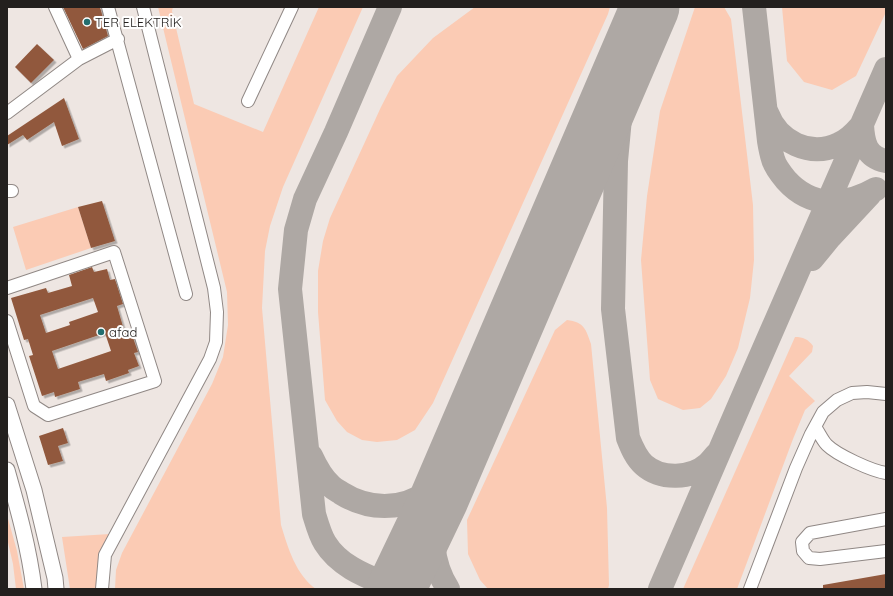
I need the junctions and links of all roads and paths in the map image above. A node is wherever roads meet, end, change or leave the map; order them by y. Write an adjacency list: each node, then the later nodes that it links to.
1 (55, 7): 6 (lane)
2 (108, 7): 5 (lane)
3 (143, 7): 21 (lane)
4 (292, 7): 7 (lane)
5 (118, 39): 6 (lane); 10 (lane)
6 (79, 59): 8 (lane)
7 (248, 101)
8 (7, 112)
9 (7, 288): 11 (lane)
10 (186, 294)
11 (7, 321)
12 (886, 394): 14 (lane)
13 (7, 405): 20 (main road)
14 (815, 427): 16 (lane); 22 (lane)
15 (7, 470): 19 (main road)
16 (886, 473)
17 (886, 519): 18 (lane)
18 (886, 551)
19 (34, 589)
20 (56, 589)
21 (102, 589)
22 (750, 589)

